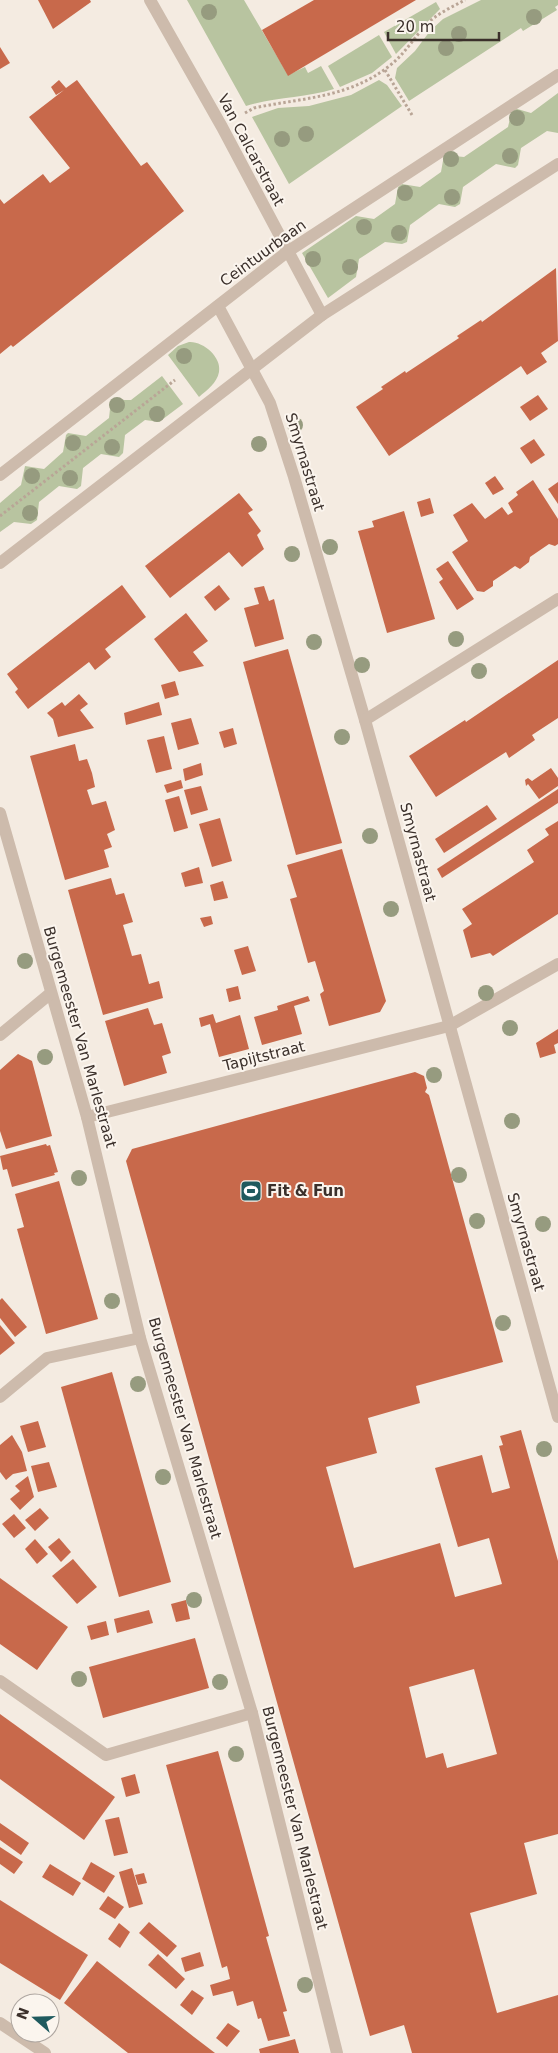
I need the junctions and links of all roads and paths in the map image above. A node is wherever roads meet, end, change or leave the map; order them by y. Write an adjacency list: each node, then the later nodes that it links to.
1 (150, 0): 6 (street, Van Calcarstraat)
2 (465, 0): 3 (path)
3 (385, 70): 5 (path); 6 (path)
4 (558, 75): 8 (street, Ceintuurbaan)
5 (412, 115)
6 (222, 127): 8 (street, Van Calcarstraat)
7 (558, 164): 10 (street)
8 (287, 252): 9 (street, Ceintuurbaan); 10 (street, Van Calcarstraat)
9 (218, 306): 11 (street, Smyrnastraat); 13 (street, Ceintuurbaan)
10 (322, 315): 11 (street)
11 (252, 368): 15 (street); 17 (street, Smyrnastraat)
12 (175, 380): 14 (path)
13 (0, 475)
14 (0, 516)
15 (0, 563)
16 (558, 599): 17 (street)
17 (365, 720): 21 (street, Smyrnastraat)
18 (0, 813): 20 (street, Burgemeester Van Marlestraat)
19 (558, 964): 21 (street, Tapijtstraat)
20 (51, 993): 22 (street); 23 (street, Burgemeester Van Marlestraat)
21 (449, 1026): 23 (street, Tapijtstraat); 26 (street, Smyrnastraat)
22 (0, 1035)
23 (87, 1116): 24 (street, Burgemeester Van Marlestraat)
24 (140, 1338): 25 (street); 28 (street, Burgemeester Van Marlestraat)
25 (0, 1398)
26 (558, 1417)
27 (0, 1681): 28 (street)
28 (252, 1713): 31 (street, Burgemeester Van Marlestraat)
29 (0, 2023): 30 (street)
30 (44, 2053)
31 (337, 2053)

